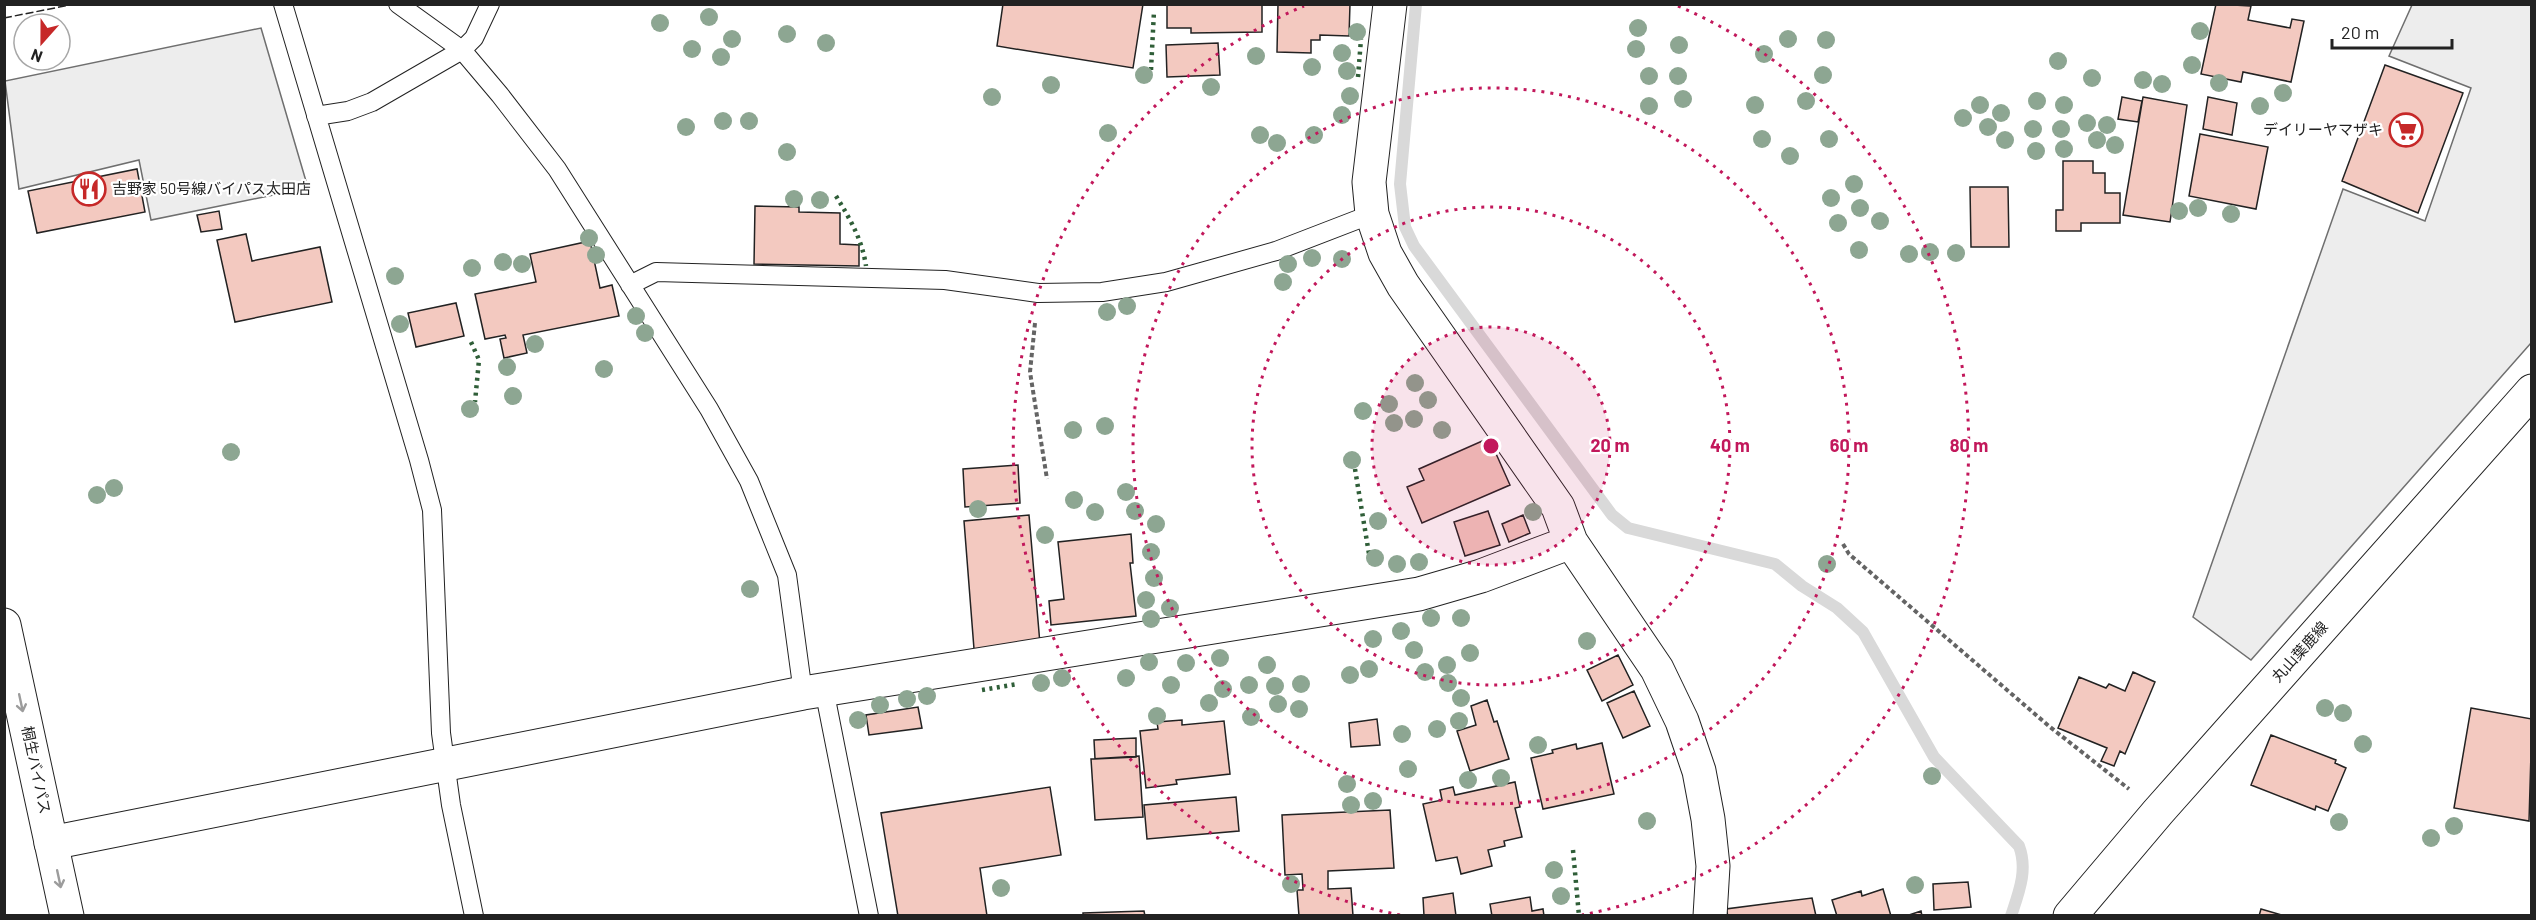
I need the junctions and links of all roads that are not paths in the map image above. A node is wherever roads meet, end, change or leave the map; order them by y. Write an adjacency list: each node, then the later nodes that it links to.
1 (283, 4): 6 (lane)
2 (398, 4): 5 (lane)
3 (490, 4): 5 (lane)
4 (1390, 4): 7 (main road)
5 (462, 50): 6 (lane); 8 (lane)
6 (316, 116): 13 (lane)
7 (1372, 214): 8 (lane); 10 (main road)
8 (630, 285): 12 (lane)
9 (2532, 390): 19 (main road, 丸山葉鹿線)
10 (1571, 542): 12 (main road); 18 (main road)
11 (4, 625): 14 (main road, 桐生バイパス, one-way to 14)
12 (813, 691): 13 (main road); 17 (lane)
13 (445, 765): 14 (main road); 16 (lane)
14 (51, 843): 15 (main road, 桐生バイパス, one-way to 15)
15 (67, 915)
16 (474, 915)
17 (869, 915)
18 (1710, 915)
19 (2070, 915)

